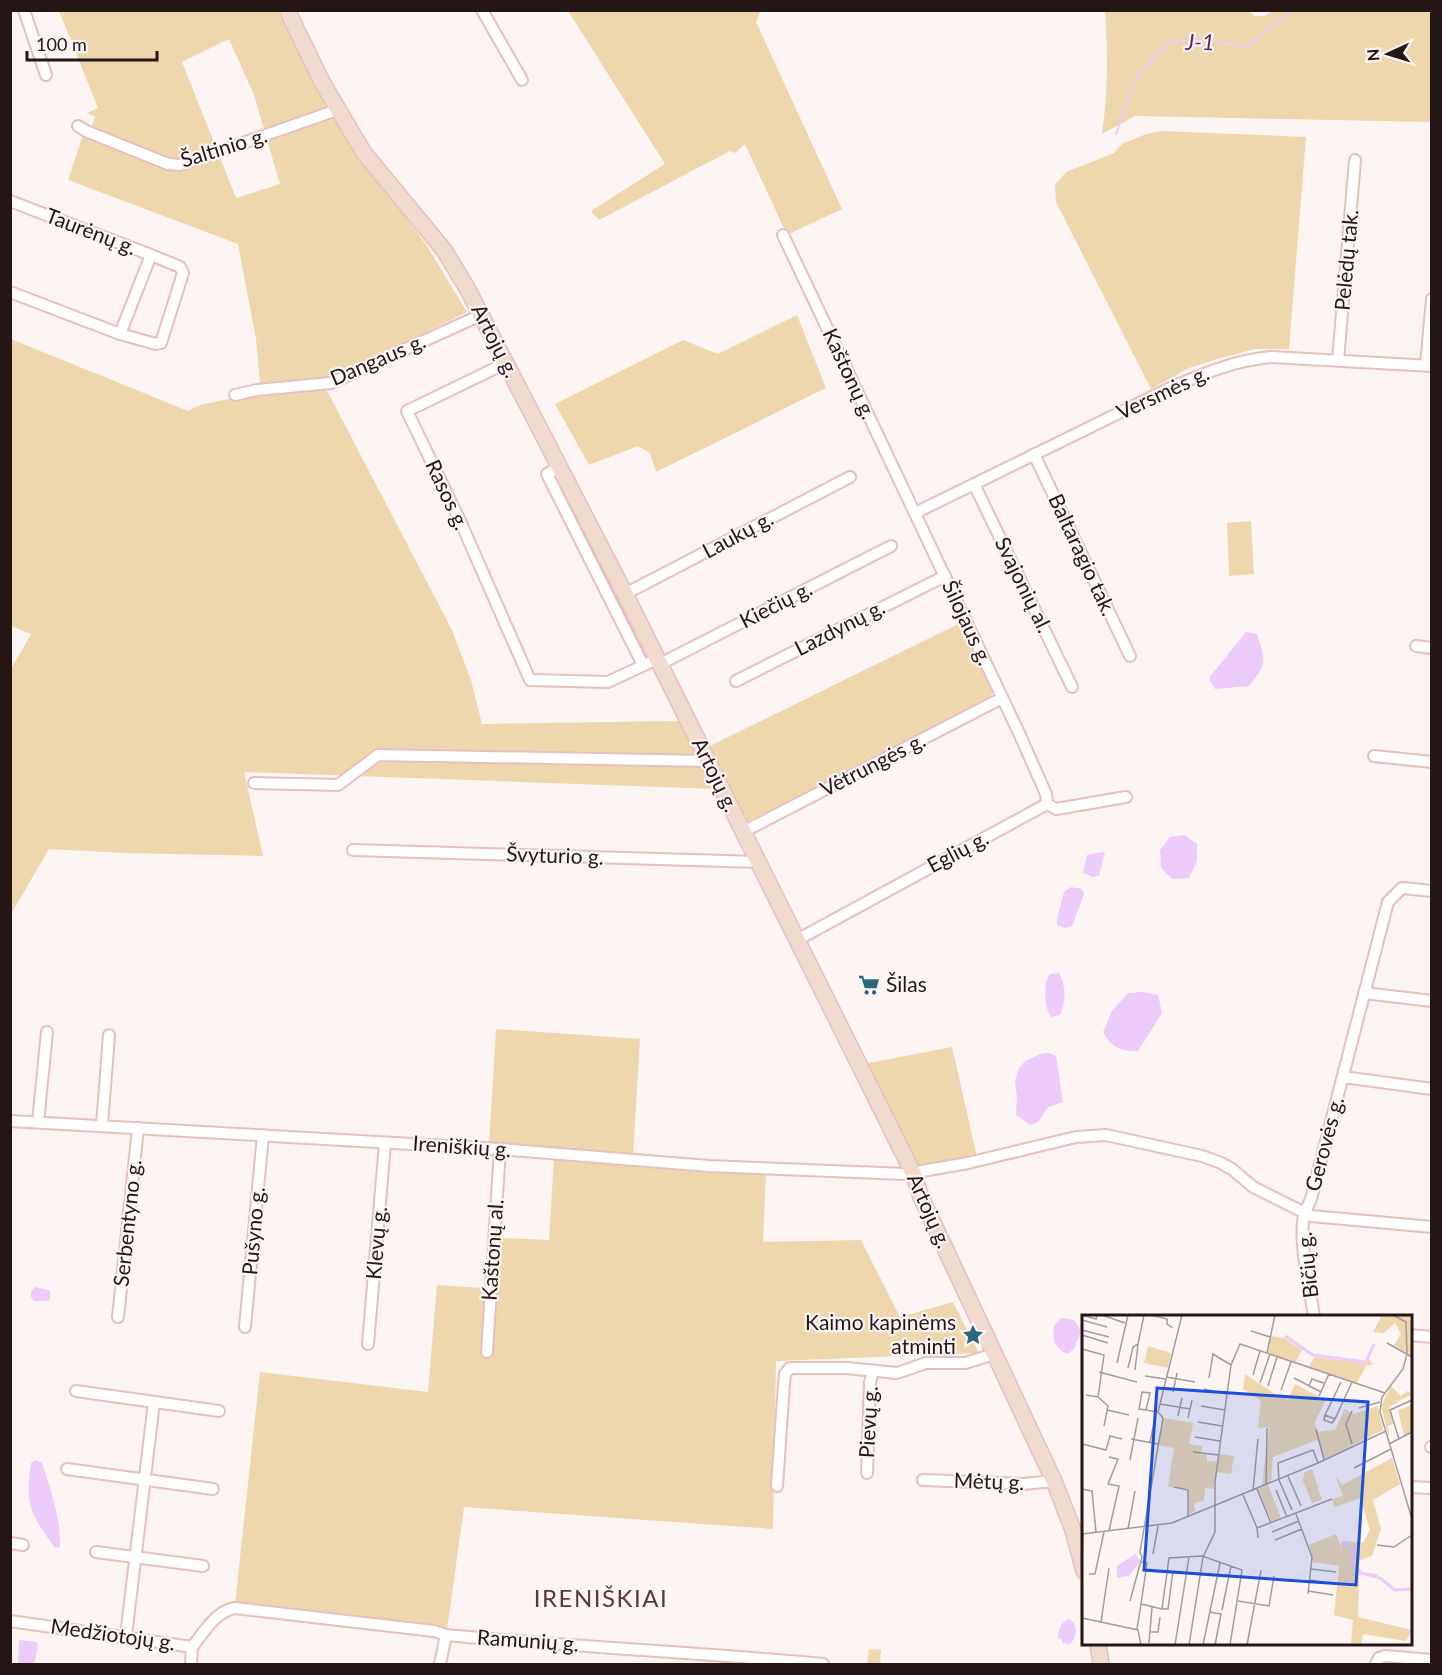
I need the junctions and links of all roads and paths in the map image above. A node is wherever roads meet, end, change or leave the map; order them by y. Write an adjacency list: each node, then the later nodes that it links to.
1 (24, 10): 4 (street)
2 (287, 10): 6 (main road, Artojų g.)
3 (482, 10): 5 (street)
4 (46, 75)
5 (522, 80)
6 (337, 110): 7 (street, Šaltinio g.); 14 (main road, Artojų g.)
7 (78, 126)
8 (1354, 160): 16 (street, Pelėdų tak.)
9 (10, 201): 11 (street, Taurėnų g.)
10 (783, 236): 24 (street, Kaštonų g.)
11 (151, 255): 15 (street, Taurėnų g.); 15 (street)
12 (10, 292): 15 (street)
13 (1431, 299): 18 (street)
14 (481, 315): 17 (main road, Artojų g.); 19 (street, Dangaus g.)
15 (120, 334)
16 (1338, 360): 18 (street, Versmės g.); 20 (street, Versmės g.)
17 (506, 363): 21 (main road, Artojų g.); 32 (street, Rasos g.)
18 (1429, 366)
19 (235, 395)
20 (1034, 454): 23 (street, Versmės g.); 30 (street, Baltaragio tak.)
21 (560, 467): 27 (main road, Artojų g.); 31 (street)
22 (850, 477): 27 (street, Laukų g.)
23 (974, 484): 24 (street, Versmės g.); 34 (street, Svajonių al.)
24 (915, 513): 26 (street, Šilojaus g.)
25 (891, 546): 31 (street, Kiečių g.)
26 (945, 576): 33 (street, Lazdynų g.); 35 (street, Šilojaus g.)
27 (625, 594): 31 (main road, Artojų g.)
28 (1416, 646): 29 (street)
29 (1431, 648)
30 (1130, 656)
31 (653, 663): 32 (street, Kiečių g.); 37 (main road, Artojų g.)
32 (530, 680)
33 (736, 681)
34 (1072, 687)
35 (1002, 698): 41 (street, Šilojaus g.); 42 (street, Vėtrungės g.)
36 (1374, 756): 38 (street)
37 (708, 761): 39 (street); 42 (main road, Artojų g.)
38 (1431, 762)
39 (254, 783)
40 (1126, 797): 41 (street)
41 (1047, 804): 46 (street, Eglių g.)
42 (744, 832): 44 (main road, Artojų g.)
43 (353, 850): 44 (street, Švyturio g.)
44 (758, 862): 46 (main road, Artojų g.)
45 (1431, 891): 47 (street, Gerovės g.)
46 (797, 940): 60 (main road, Artojų g.)
47 (1364, 993): 48 (street); 51 (street, Gerovės g.)
48 (1431, 1001)
49 (47, 1032): 53 (street)
50 (110, 1035): 55 (street)
51 (1343, 1077): 52 (street); 61 (street, Gerovės g.)
52 (1431, 1089)
53 (38, 1122): 54 (street, Ireniškių g.); 55 (street, Ireniškių g.)
54 (11, 1125)
55 (102, 1125): 56 (street, Ireniškių g.)
56 (138, 1128): 57 (street, Ireniškių g.); 64 (street, Serbentyno g.)
57 (263, 1135): 58 (street, Ireniškių g.); 65 (street, Pušyno g.)
58 (386, 1143): 59 (street, Ireniškių g.); 68 (street, Klevų g.)
59 (500, 1149): 60 (street, Ireniškių g.); 69 (street, Kaštonų al.)
60 (913, 1173): 61 (street, Gerovės g.); 70 (main road, Artojų g.)
61 (1304, 1213): 62 (street); 63 (street, Bičių g.)
62 (1431, 1227)
63 (1314, 1315)
64 (118, 1317)
65 (244, 1327)
66 (1412, 1335): 67 (street)
67 (1431, 1337)
68 (368, 1344)
69 (487, 1352)
70 (995, 1354): 71 (street); 79 (main road, Artojų g.)
71 (873, 1371): 76 (street, Pievų g.); 80 (street)
72 (76, 1391): 73 (street)
73 (154, 1402): 74 (street); 77 (street)
74 (219, 1411)
75 (67, 1469): 77 (street)
76 (867, 1473)
77 (144, 1480): 83 (street); 87 (street)
78 (923, 1480): 79 (street, Mėtų g.)
79 (1054, 1481): 89 (main road, Artojų g.)
80 (777, 1486)
81 (1412, 1487): 82 (street)
82 (1431, 1488)
83 (213, 1489)
84 (10, 1543): 85 (street)
85 (23, 1545)
86 (96, 1552): 87 (street)
87 (135, 1558): 88 (street); 93 (street)
88 (203, 1566)
89 (1082, 1567)
90 (235, 1608): 92 (street, Ramunių g.); 95 (street, Medžiotojų g.)
91 (10, 1621): 93 (street, Medžiotojų g.)
92 (446, 1635): 99 (street); 100 (street, Ramunių g.)
93 (126, 1636): 95 (street, Medžiotojų g.)
94 (1098, 1645): 101 (main road)
95 (192, 1647): 98 (street)
96 (1431, 1660): 97 (street)
97 (1375, 1664)
98 (190, 1665)
99 (440, 1665)
100 (823, 1665)
101 (1101, 1665)

